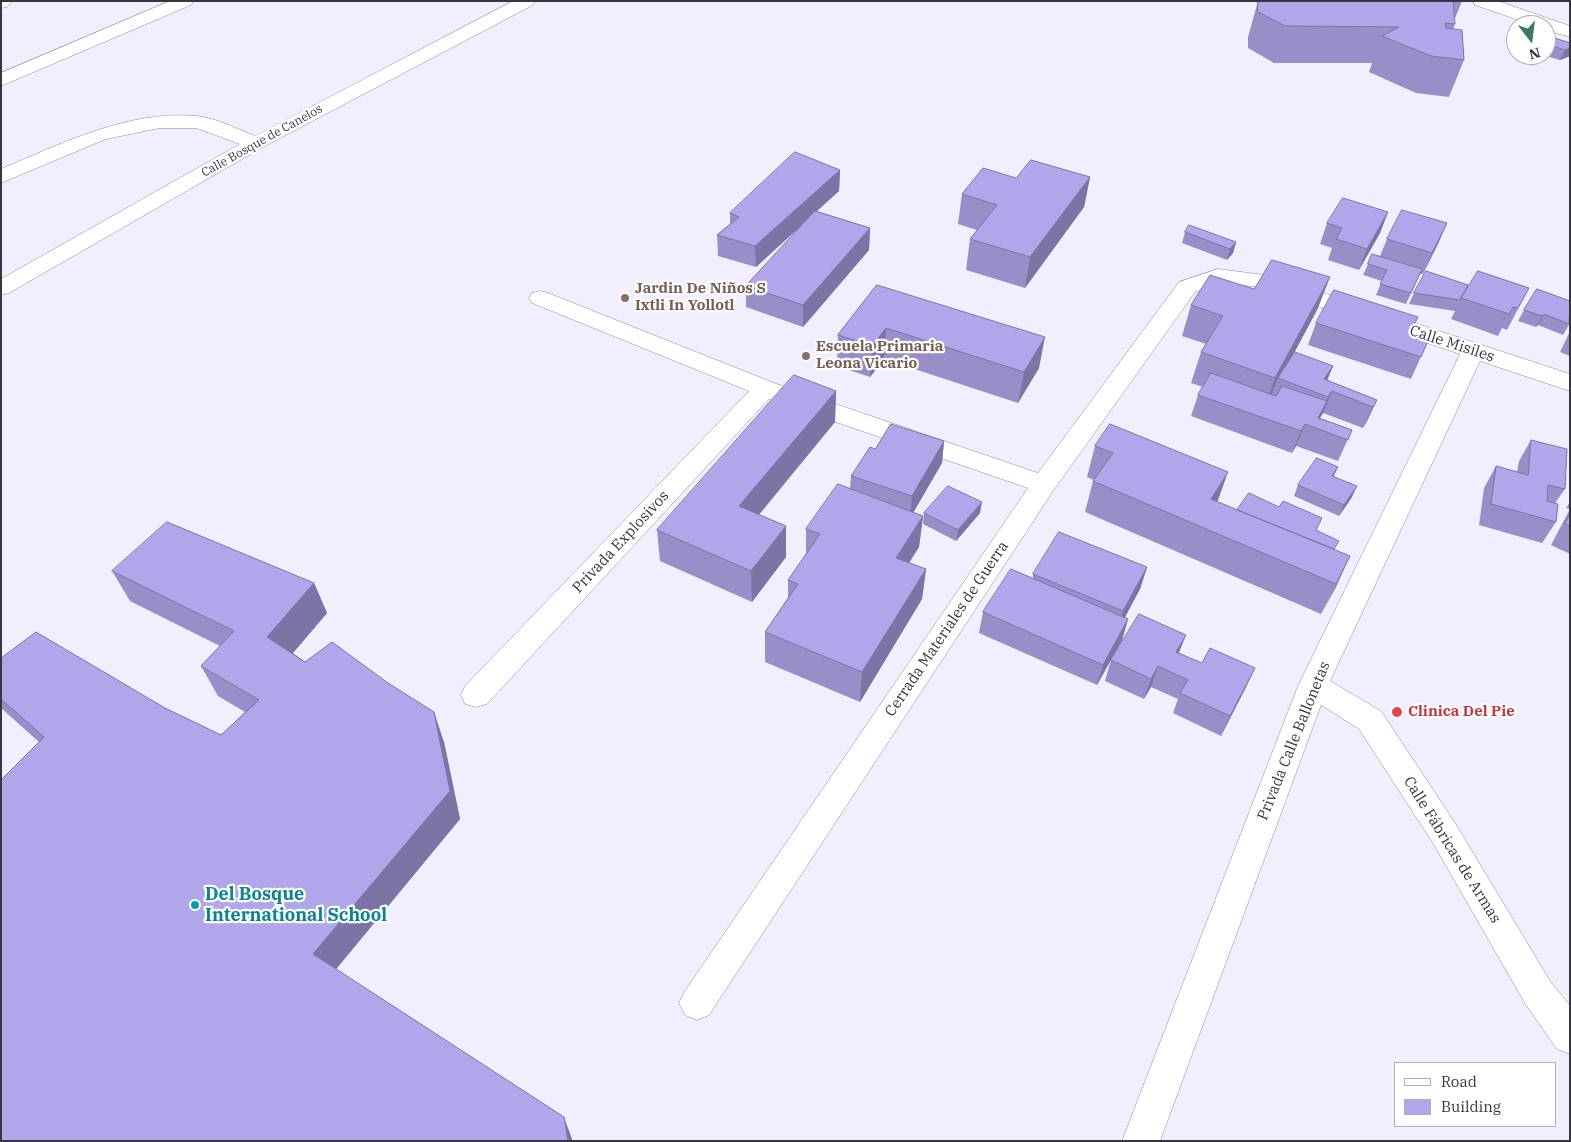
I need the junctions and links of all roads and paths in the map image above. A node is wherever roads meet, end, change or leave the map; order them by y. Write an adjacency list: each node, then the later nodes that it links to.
1 (185, 1): 5 (street)
2 (527, 1): 6 (street, Calle Bosque de Canelos)
3 (1481, 1): 4 (street)
4 (1570, 32)
5 (1, 80)
6 (256, 143): 7 (street); 9 (street, Calle Bosque de Canelos)
7 (1, 177)
8 (1218, 276): 11 (street, Calle Misiles); 14 (street, Cerrada Materiales de Guerra)
9 (1, 288)
10 (540, 298): 13 (street)
11 (1473, 352): 12 (street, Calle Misiles); 15 (street, Privada Calle Ballonetas)
12 (1570, 383)
13 (765, 389): 14 (street); 16 (street, Privada Explosivos)
14 (1044, 484): 17 (street, Cerrada Materiales de Guerra)
15 (1313, 686): 18 (street, Calle Fábricas de Armas); 19 (street, Privada Calle Ballonetas)
16 (476, 695)
17 (697, 1003)
18 (1570, 1036)
19 (1141, 1141)

